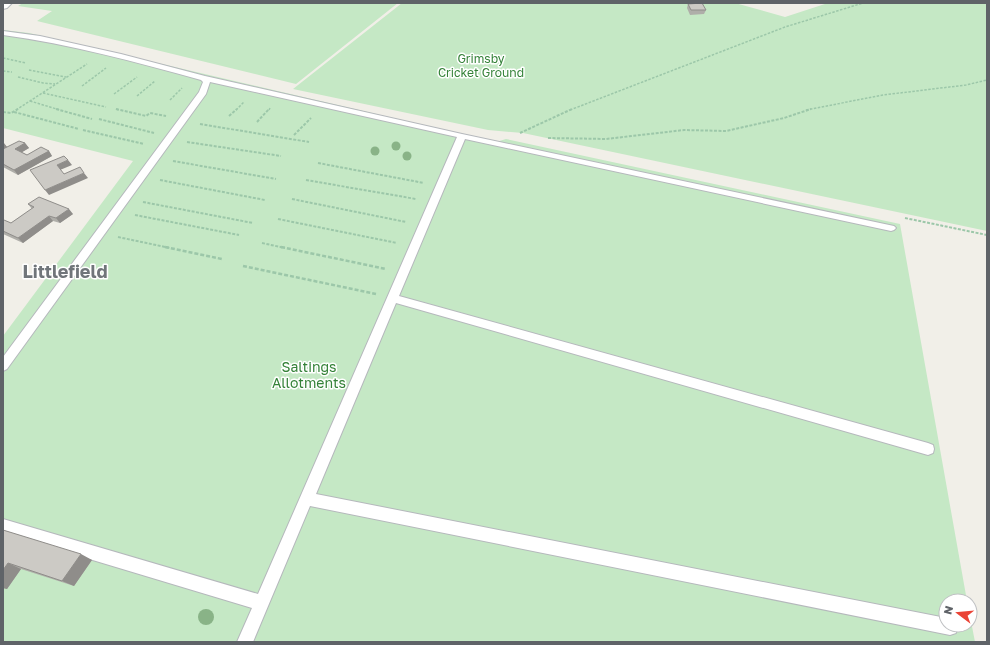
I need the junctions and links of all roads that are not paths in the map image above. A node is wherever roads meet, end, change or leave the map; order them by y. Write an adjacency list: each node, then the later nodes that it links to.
1 (6, 3): 2 (street)
2 (3, 5)
3 (3, 33): 4 (lane)
4 (204, 78): 5 (lane); 8 (lane)
5 (462, 136): 6 (lane); 7 (lane)
6 (891, 228)
7 (393, 298): 9 (lane); 10 (lane)
8 (3, 366)
9 (928, 449)
10 (307, 499): 12 (lane); 13 (lane)
11 (3, 526): 12 (lane)
12 (262, 603): 14 (lane)
13 (938, 625)
14 (245, 642)

